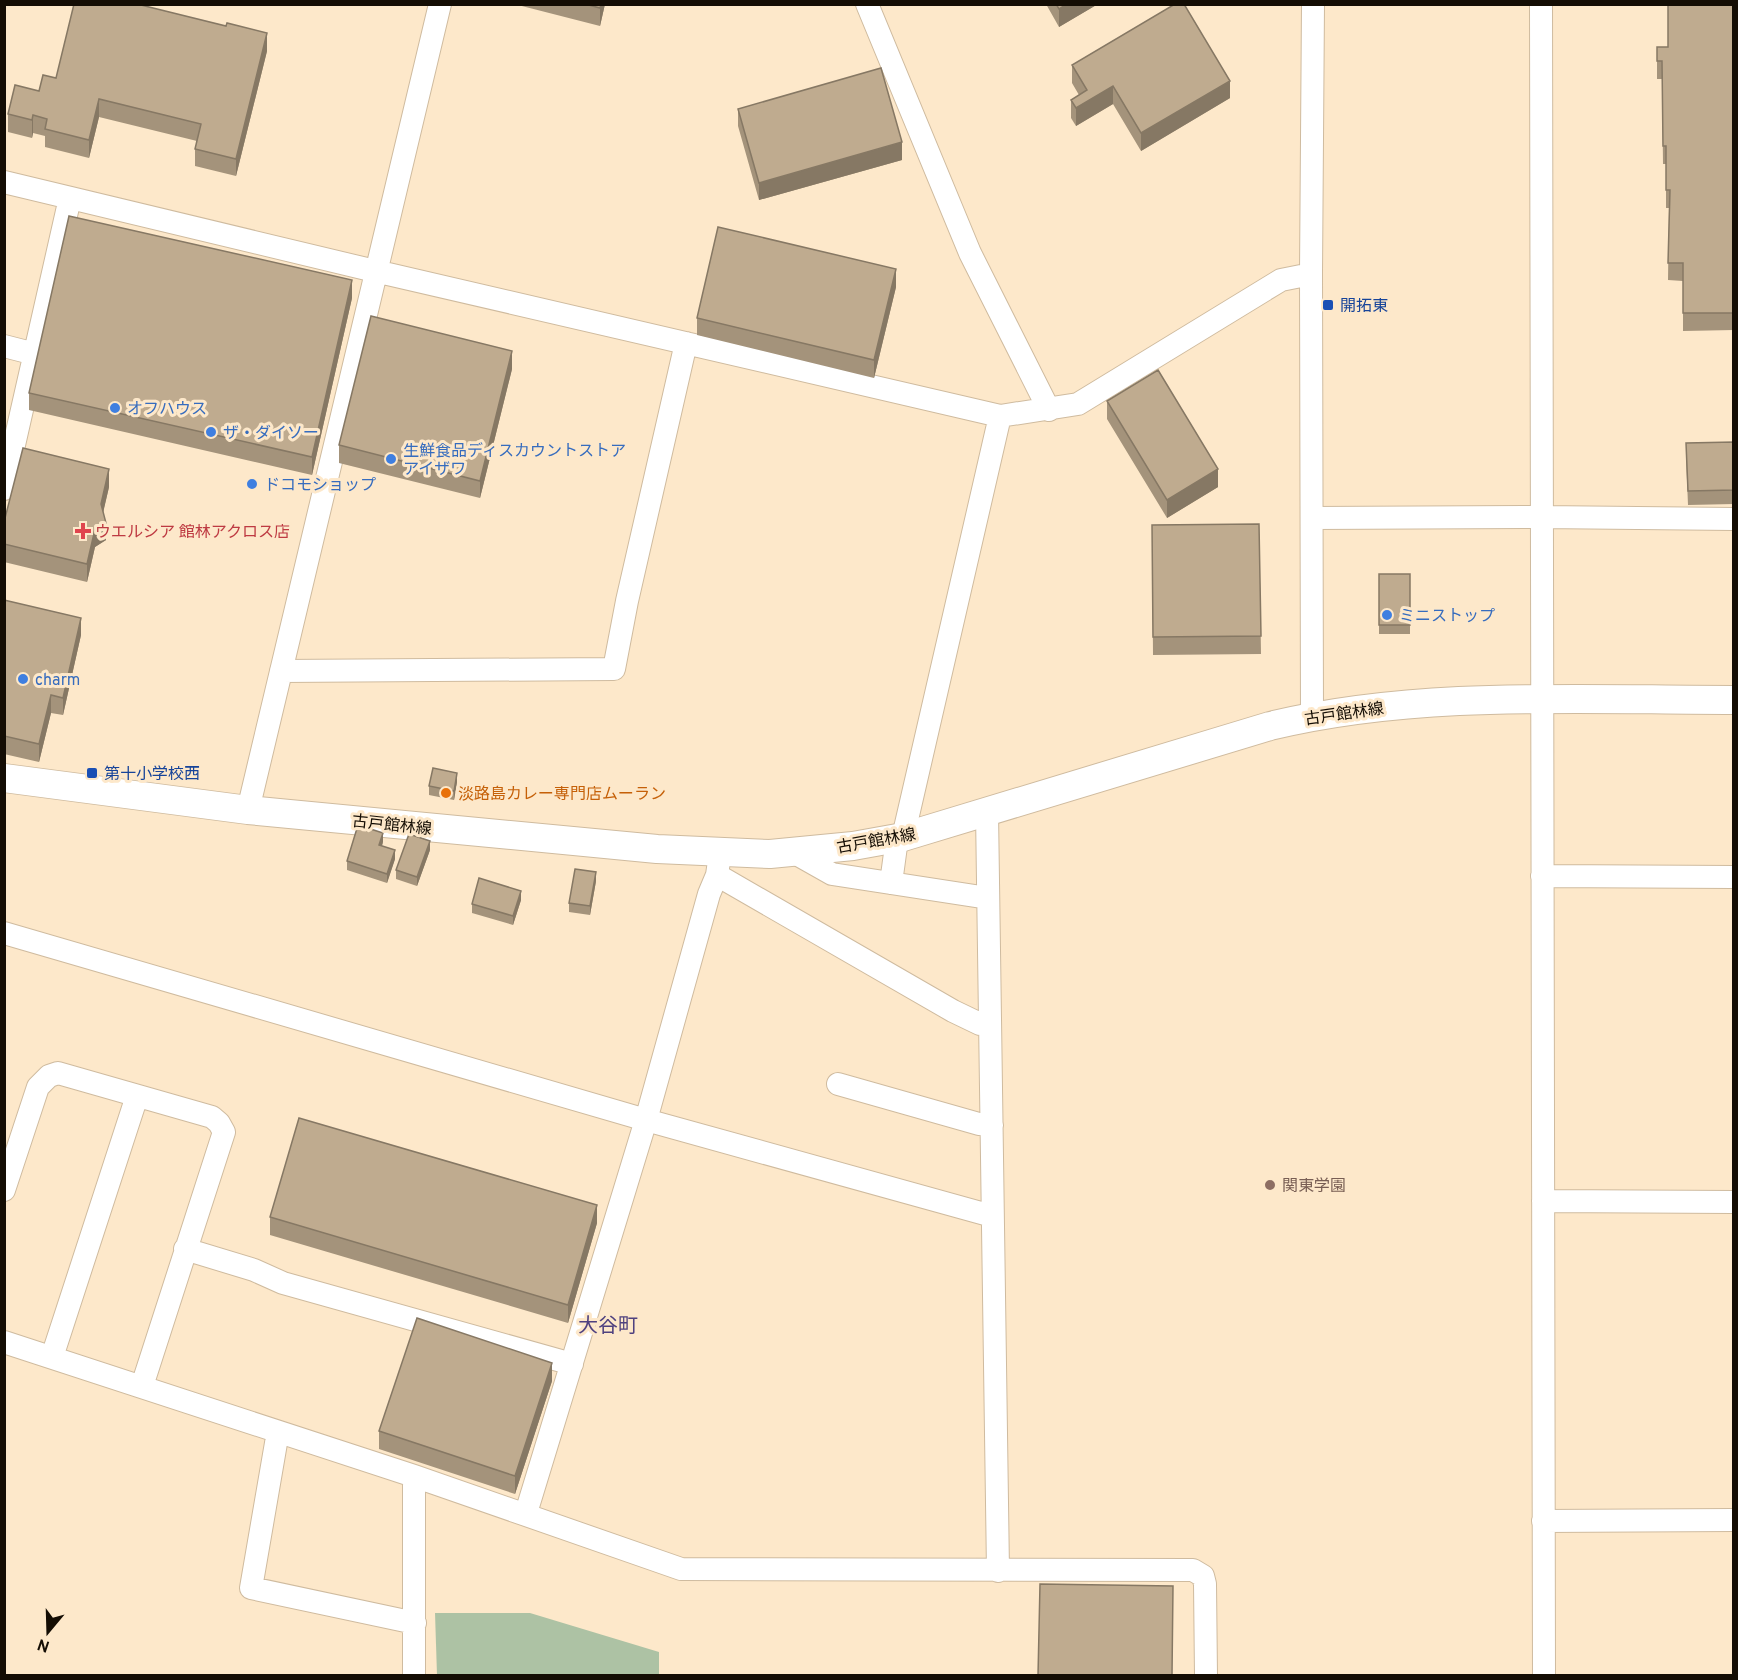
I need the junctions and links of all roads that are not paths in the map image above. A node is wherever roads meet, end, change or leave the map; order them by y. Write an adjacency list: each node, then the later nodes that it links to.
1 (440, 4): 7 (street)
2 (867, 4): 12 (street)
3 (1313, 4): 8 (street)
4 (1542, 4): 15 (street)
5 (4, 182): 6 (street)
6 (70, 198): 7 (street); 11 (street)
7 (375, 272): 9 (street); 18 (street)
8 (1311, 274): 12 (street); 16 (street)
9 (686, 343): 13 (street); 18 (street)
10 (4, 346): 11 (street)
11 (35, 354): 14 (street)
12 (1049, 410): 13 (street)
13 (1000, 416): 25 (street)
14 (4, 489)
15 (1541, 516): 16 (street); 17 (street); 19 (street)
16 (1312, 518): 21 (street)
17 (1734, 519)
18 (281, 671): 23 (street)
19 (1542, 699): 20 (main road, 古戸館林線); 21 (main road, 古戸館林線); 28 (street)
20 (1734, 700)
21 (1312, 716): 24 (main road, 古戸館林線)
22 (4, 778): 23 (main road, 古戸館林線)
23 (248, 810): 27 (main road, 古戸館林線)
24 (987, 812): 25 (main road, 古戸館林線); 31 (street)
25 (903, 837): 26 (main road, 古戸館林線); 30 (street)
26 (793, 852): 27 (main road, 古戸館林線); 30 (street)
27 (718, 864): 33 (street); 36 (street)
28 (1542, 876): 29 (street); 39 (street)
29 (1734, 877)
30 (891, 883): 31 (street)
31 (988, 898): 33 (street)
32 (4, 933): 36 (street)
33 (990, 1024): 37 (street)
34 (838, 1084): 37 (street)
35 (137, 1096): 38 (street); 42 (street); 44 (street)
36 (646, 1120): 41 (street); 45 (street)
37 (992, 1125): 41 (street)
38 (4, 1190)
39 (1543, 1201): 40 (street); 51 (street)
40 (1734, 1203)
41 (992, 1216): 52 (street)
42 (185, 1249): 45 (street); 46 (street)
43 (4, 1342): 44 (street)
44 (52, 1357): 46 (street)
45 (572, 1364): 49 (street)
46 (142, 1386): 47 (street)
47 (279, 1432): 48 (street); 53 (street)
48 (414, 1476): 49 (street); 53 (street)
49 (526, 1513): 52 (street)
50 (1734, 1520): 51 (street)
51 (1543, 1521): 56 (street)
52 (998, 1570): 55 (street)
53 (415, 1623): 54 (street)
54 (414, 1676)
55 (1206, 1676)
56 (1544, 1676)

